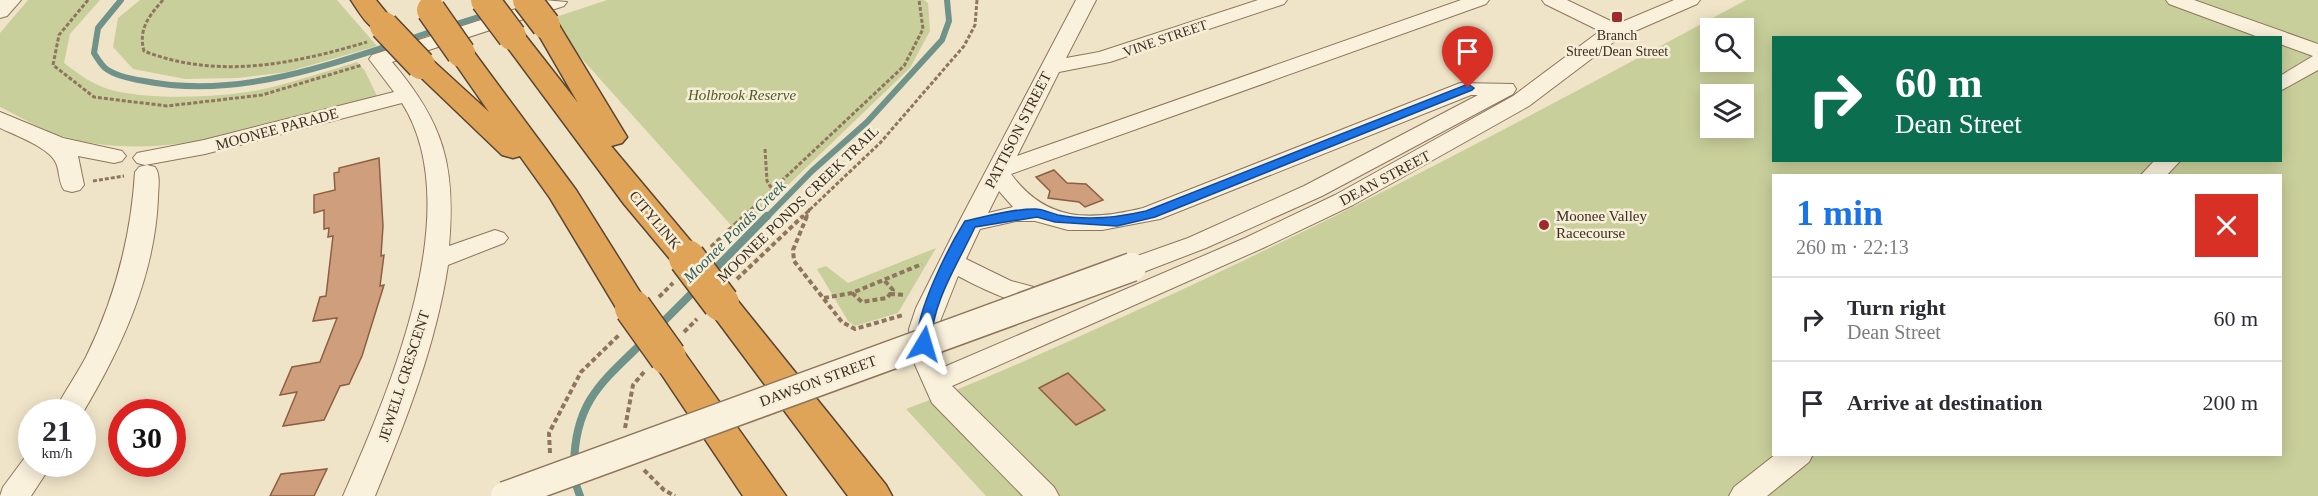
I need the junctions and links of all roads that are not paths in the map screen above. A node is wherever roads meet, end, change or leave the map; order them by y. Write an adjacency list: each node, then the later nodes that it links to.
1 (363, 0): 15 (highway)
2 (484, 0): 33 (highway, CITYLINK, bridge)
3 (527, 0): 11 (highway, bridge)
4 (1086, 0): 18 (street, PATTISON STREET)
5 (1277, 0): 18 (street, VINE STREET)
6 (1479, 0): 26 (street)
7 (1552, 0): 12 (street)
8 (1690, 0): 12 (street, DEAN STREET)
9 (2176, 0): 13 (street)
10 (428, 5): 29 (highway, bridge)
11 (551, 14): 15 (street); 33 (highway)
12 (1615, 31): 20 (street, DEAN STREET); 36 (street, DEAN STREET)
13 (2276, 36)
14 (2282, 38): 16 (street)
15 (380, 42): 21 (street, JEWELL CRESCENT); 29 (highway, bridge)
16 (2318, 51)
17 (2318, 61): 19 (street)
18 (1050, 67): 26 (street, PATTISON STREET)
19 (2282, 84)
20 (1504, 89): 30 (street, DEAN STREET); 36 (street, DEAN STREET)
21 (407, 94): 34 (street, JEWELL CRESCENT); 38 (street, MOONEE PARADE)
22 (0, 119): 23 (street)
23 (47, 142): 24 (street); 28 (street)
24 (114, 156)
25 (2168, 162): 27 (street)
26 (997, 171): 30 (street, DEAN STREET); 31 (street, PATTISON STREET)
27 (2153, 174)
28 (72, 185)
29 (565, 197): 44 (highway, bridge)
30 (1038, 213): 31 (street, DEAN STREET)
31 (970, 224): 35 (street, PATTISON STREET)
32 (495, 238): 34 (street)
33 (687, 258): 45 (highway, CITYLINK, bridge)
34 (434, 261): 42 (street, JEWELL CRESCENT)
35 (952, 261): 36 (street, DEAN STREET); 37 (street, PATTISON STREET)
36 (1135, 280): 37 (street, DEAN STREET); 43 (street, DAWSON STREET, bridge)
37 (940, 388): 46 (street)
38 (76, 399)
39 (1795, 456): 47 (street)
40 (28, 477): 41 (street)
41 (14, 496)
42 (359, 496)
43 (505, 496)
44 (765, 496)
45 (872, 496)
46 (1043, 496)
47 (1745, 496)

